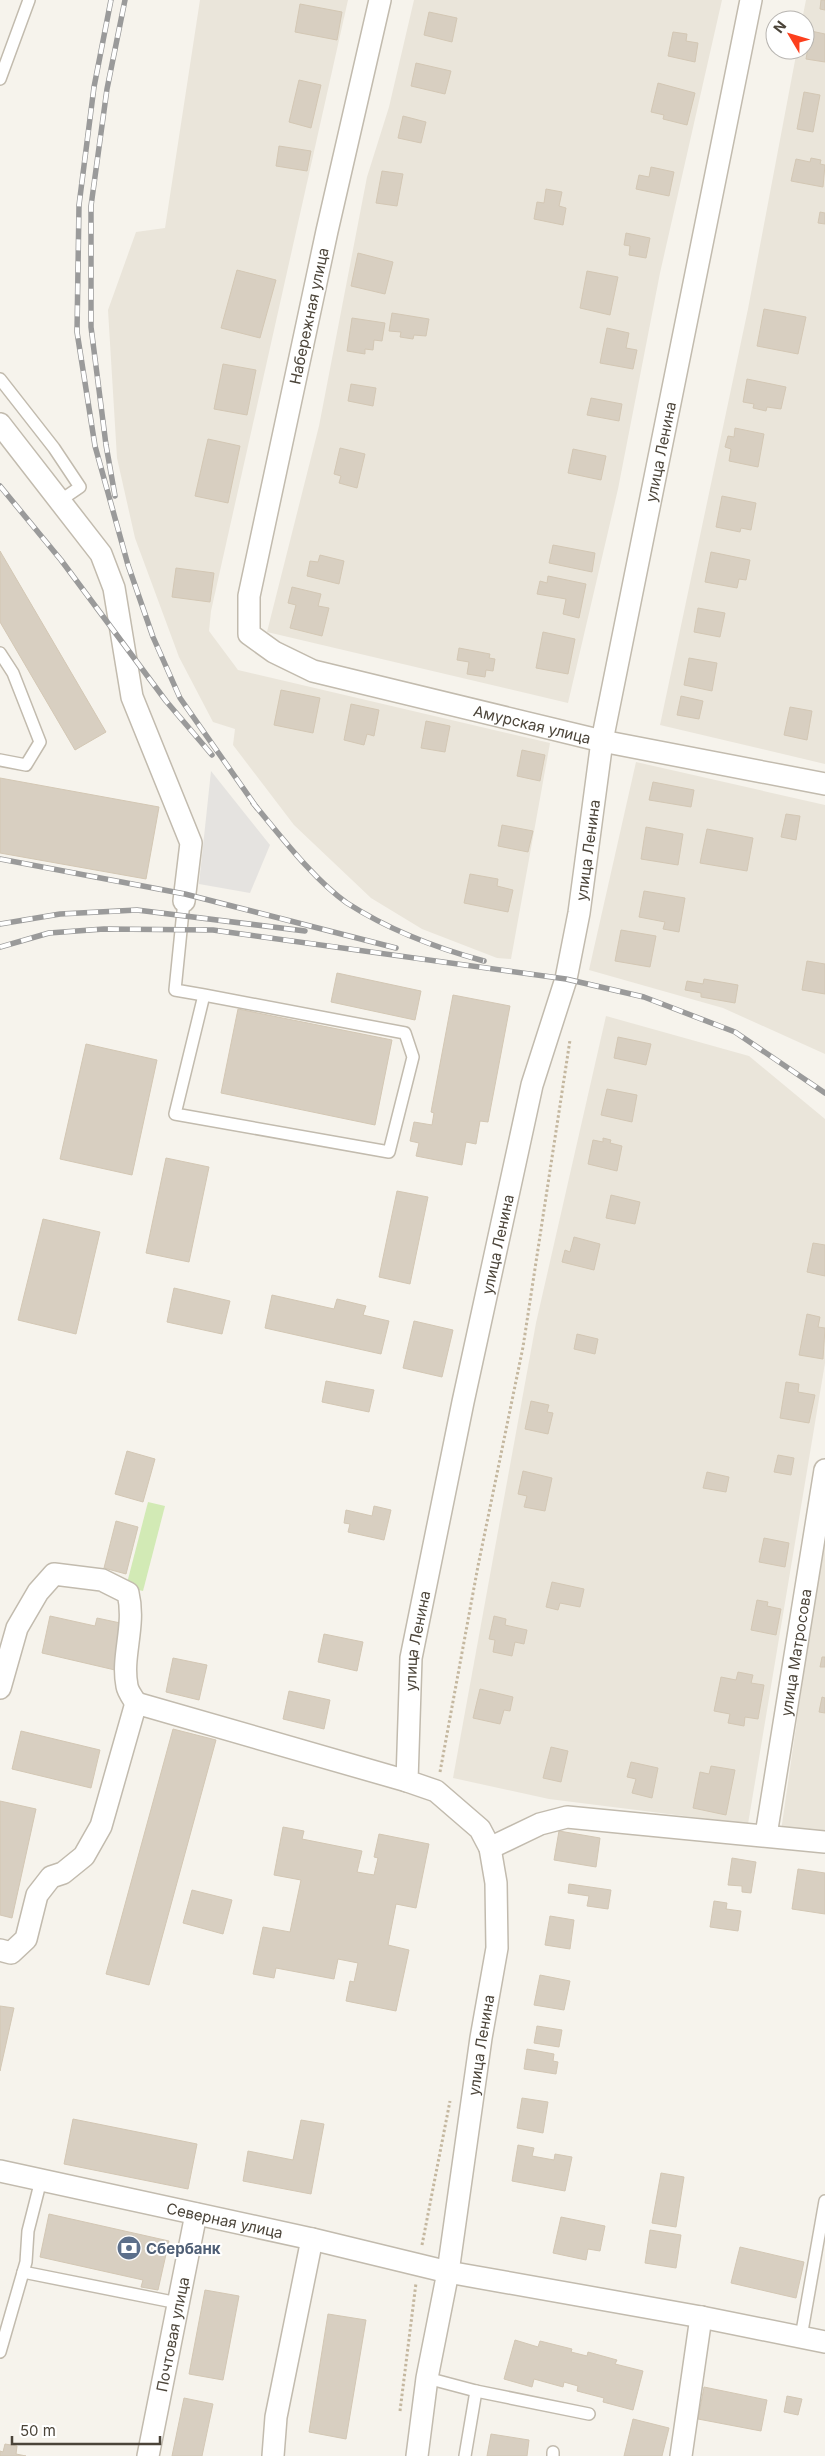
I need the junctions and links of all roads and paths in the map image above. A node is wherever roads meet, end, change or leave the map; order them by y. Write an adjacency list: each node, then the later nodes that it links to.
1 (29, 0): 4 (lane)
2 (380, 0): 8 (street, Набережная улица)
3 (751, 0): 10 (street, улица Ленина)
4 (0, 79)
5 (0, 379): 7 (lane)
6 (0, 424): 7 (street)
7 (61, 500): 13 (street)
8 (249, 634): 10 (street, Амурская улица)
9 (0, 653): 11 (lane)
10 (602, 741): 12 (street, Амурская улица); 19 (street, улица Ленина)
11 (0, 760)
12 (825, 784)
13 (184, 901): 14 (lane)
14 (204, 995): 14 (lane)
15 (570, 1036): 20 (path)
16 (825, 1470): 21 (street, улица Матросова)
17 (0, 1688): 18 (street)
18 (136, 1703): 19 (street); 24 (street)
19 (407, 1781): 20 (street, улица Ленина)
20 (436, 1791): 23 (street, улица Ленина)
21 (766, 1835): 22 (street); 23 (street)
22 (825, 1842)
23 (490, 1848): 33 (street, улица Ленина)
24 (0, 1950)
25 (450, 2098): 31 (path)
26 (0, 2171): 27 (street, Северная улица)
27 (41, 2180): 29 (street, Северная улица); 32 (lane)
28 (825, 2202): 36 (lane)
29 (196, 2214): 30 (street, Северная улица); 34 (street, Почтовая улица)
30 (312, 2239): 31 (street, Северная улица); 44 (street)
31 (418, 2265): 33 (street, Северная улица); 42 (path)
32 (23, 2272): 34 (lane); 38 (lane)
33 (448, 2272): 35 (street, Северная улица); 39 (street, улица Ленина)
34 (178, 2303): 43 (street, Почтовая улица)
35 (701, 2317): 36 (street, Северная улица); 47 (street)
36 (801, 2337): 37 (street, Северная улица)
37 (825, 2342)
38 (0, 2352)
39 (427, 2378): 40 (lane); 45 (street, улица Ленина)
40 (476, 2391): 41 (lane); 46 (lane)
41 (589, 2414)
42 (399, 2418)
43 (148, 2456)
44 (273, 2456)
45 (418, 2456)
46 (465, 2456)
47 (681, 2456)

